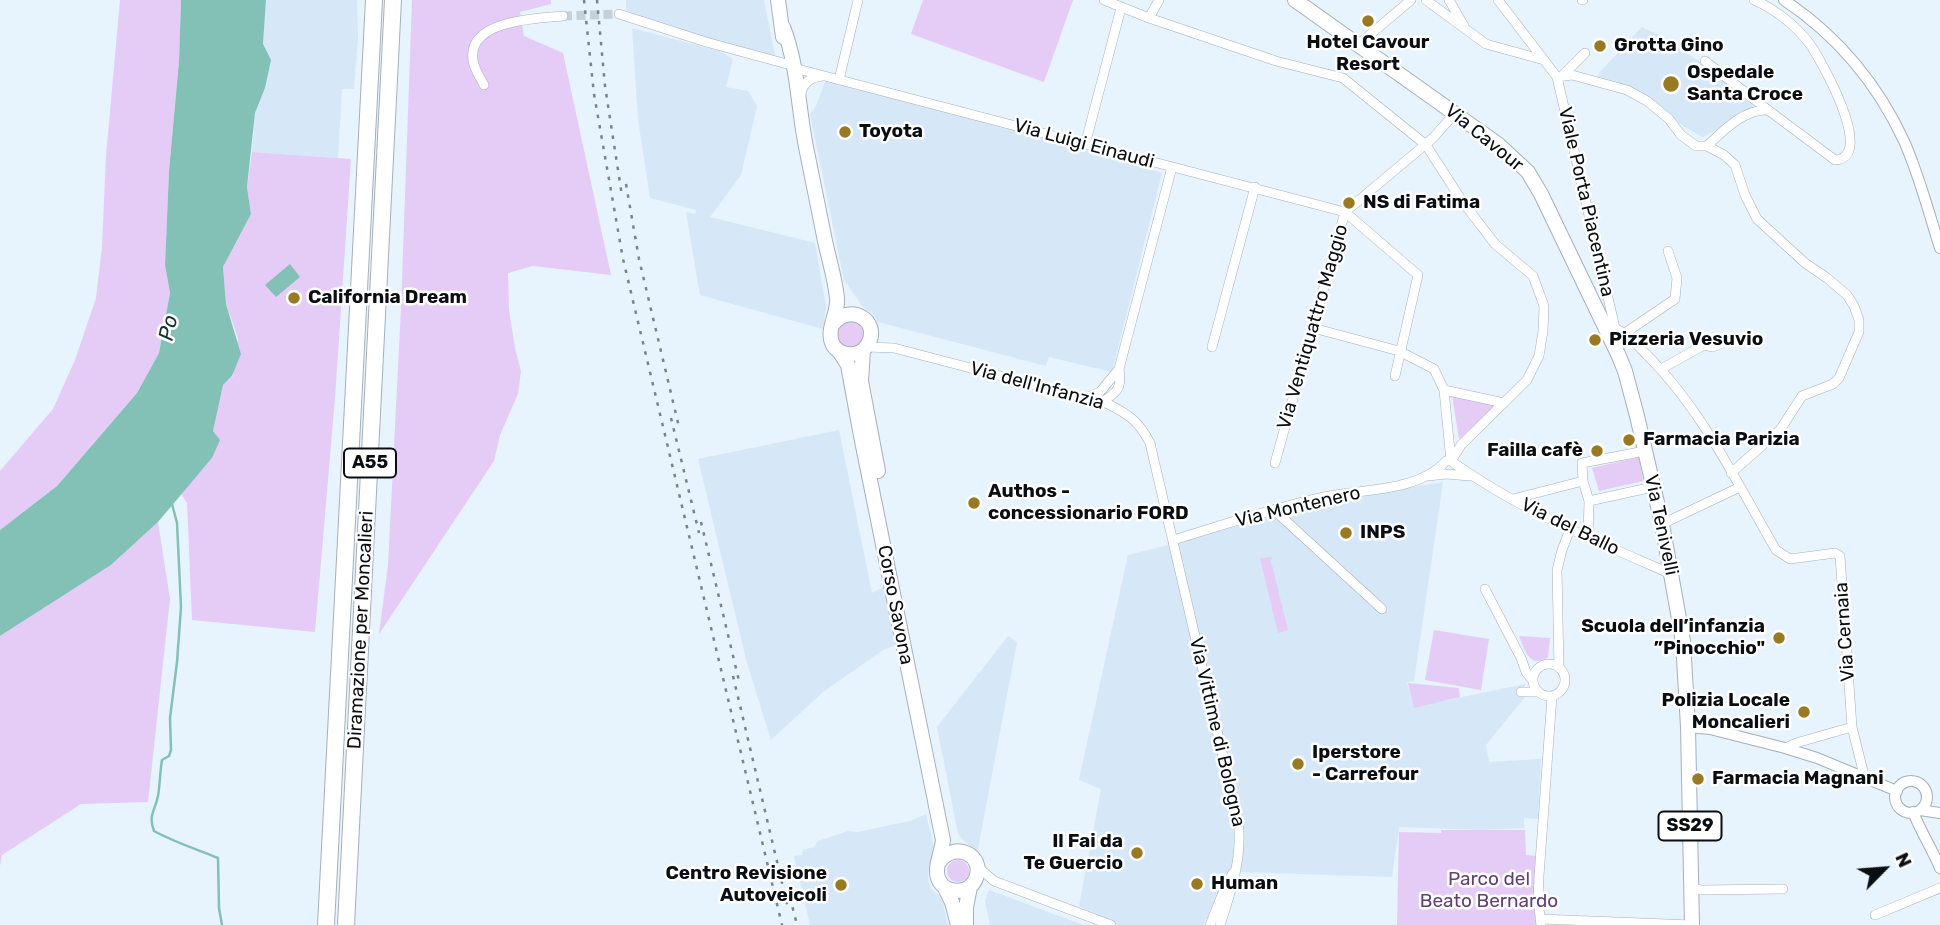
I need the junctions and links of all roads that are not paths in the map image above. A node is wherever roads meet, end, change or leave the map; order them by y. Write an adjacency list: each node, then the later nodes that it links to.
1 (374, 0): 100 (highway, Diramazione per Moncalieri / A55)
2 (393, 0): 111 (highway, Diramazione per Moncalieri / A55)
3 (778, 0): 23 (main road)
4 (858, 0): 26 (street)
5 (1104, 0): 14 (street)
6 (1159, 0): 17 (street)
7 (1296, 0): 19 (main road, Via Cavour)
8 (1412, 0): 19 (street)
9 (1426, 0): 18 (street)
10 (1449, 0): 18 (street)
11 (1497, 0): 21 (street)
12 (1754, 0): 29 (street)
13 (1784, 0): 38 (street)
14 (1121, 8): 17 (street); 32 (street)
15 (618, 14): 23 (street, Via Luigi Einaudi)
16 (563, 16): 27 (street)
17 (1149, 18): 33 (street)
18 (1466, 29): 21 (street)
19 (1359, 44): 30 (main road, Via Cavour)
20 (1585, 53): 25 (street)
21 (1545, 61): 25 (street)
22 (1705, 61): 29 (street)
23 (791, 66): 24 (street, Via Luigi Einaudi); 28 (main road); 31 (main road)
24 (824, 75): 26 (street, Via Luigi Einaudi); 28 (street)
25 (1564, 75): 34 (street); 46 (street, Viale Porta Piacentina)
26 (839, 79): 32 (street, Via Luigi Einaudi)
27 (484, 85)
28 (800, 98): 31 (main road)
29 (1768, 110): 34 (street)
30 (1455, 113): 33 (street, Via Ventiquattro Maggio); 46 (main road, Via Cavour)
31 (802, 122): 41 (main road)
32 (1085, 145): 35 (street, Via Luigi Einaudi)
33 (1426, 145): 37 (street, Via Ventiquattro Maggio); 60 (street)
34 (1707, 146): 64 (street)
35 (1172, 167): 36 (street, Via Luigi Einaudi); 54 (street)
36 (1255, 187): 37 (street, Via Luigi Einaudi); 50 (street)
37 (1345, 212): 44 (street, Via Ventiquattro Maggio); 53 (street)
38 (1938, 233): 39 (street)
39 (1940, 248)
40 (1668, 251): 47 (street)
41 (833, 269): 42 (main road); 43 (main road)
42 (858, 315): 43 (main road); 45 (main road)
43 (833, 324): 52 (main road)
44 (1313, 328): 53 (street); 62 (street, Via Ventiquattro Maggio)
45 (870, 329): 49 (street, Via dell'Infanzia); 51 (main road)
46 (1611, 330): 47 (street, Via Cernaia); 61 (main road, Via Tenivelli)
47 (1625, 333): 55 (street, Via Cernaia)
48 (1727, 341): 55 (street)
49 (894, 348): 51 (street, Via dell'Infanzia); 58 (street, Via dell'Infanzia)
50 (1212, 348)
51 (865, 349): 52 (main road); 95 (main road, Corso Savona)
52 (839, 351): 96 (main road, Corso Savona)
53 (1399, 351): 56 (street); 57 (street)
54 (1119, 369): 58 (street); 59 (street)
55 (1661, 369): 64 (street, Via Cernaia)
56 (1395, 376)
57 (1444, 390): 60 (street); 63 (street)
58 (1086, 398): 59 (street, Via dell'Infanzia)
59 (1102, 402): 74 (street, Via dell'Infanzia)
60 (1504, 402): 63 (street)
61 (1645, 451): 65 (street); 66 (main road, Via Tenivelli)
62 (1275, 463)
63 (1450, 468): 68 (street, Via del Ballo); 70 (street, Via Montenero)
64 (1731, 473): 67 (street, Via Cernaia)
65 (1583, 481): 68 (street); 69 (street)
66 (1653, 487): 69 (street); 71 (main road, Via Tenivelli)
67 (1740, 487): 71 (street); 87 (street, Via Cernaia)
68 (1513, 499): 72 (street, Via del Ballo)
69 (1589, 501): 73 (street)
70 (1275, 510): 74 (street, Via Montenero); 77 (street)
71 (1661, 524): 75 (main road, Via Tenivelli)
72 (1570, 529): 73 (street, Via del Ballo); 78 (street)
73 (1588, 537): 75 (street, Via del Ballo)
74 (1173, 540): 99 (street, Via Vittime di Bologna)
75 (1671, 574): 86 (main road, Via Tenivelli)
76 (1485, 589): 79 (street)
77 (1381, 609)
78 (1558, 650): 80 (street); 81 (street)
79 (1521, 658): 82 (street); 83 (street)
80 (1548, 665): 81 (street); 82 (street)
81 (1559, 668): 85 (street)
82 (1538, 669): 83 (street)
83 (1533, 682): 84 (street); 84 (street)
84 (1538, 692): 85 (street)
85 (1552, 696): 108 (street)
86 (1688, 725): 88 (street); 104 (main road, SS29)
87 (1852, 727): 88 (street); 89 (street, Via Cernaia)
88 (1785, 748): 89 (street)
89 (1865, 779): 90 (street)
90 (1897, 791): 91 (street); 93 (street)
91 (1927, 794): 92 (street); 93 (street)
92 (1940, 807)
93 (1917, 811): 94 (street); 98 (street)
94 (1940, 813)
95 (965, 852): 96 (main road); 97 (main road)
96 (940, 860): 103 (main road)
97 (977, 866): 101 (street); 102 (main road)
98 (1940, 868)
99 (1234, 871): 115 (street); 116 (street, Via Vittime di Bologna)
100 (328, 874): 109 (highway); 110 (highway, Diramazione per Moncalieri / A55)
101 (994, 881): 102 (street); 114 (street)
102 (972, 885): 103 (main road); 113 (main road)
103 (945, 888): 112 (main road)
104 (1691, 888): 106 (street); 117 (main road, SS29)
105 (1940, 888): 107 (street)
106 (1783, 889)
107 (1875, 915)
108 (1541, 922): 117 (street)
109 (319, 925)
110 (326, 925)
111 (345, 925)
112 (958, 925)
113 (966, 925)
114 (1111, 925)
115 (1210, 925)
116 (1220, 925)
117 (1692, 925)

